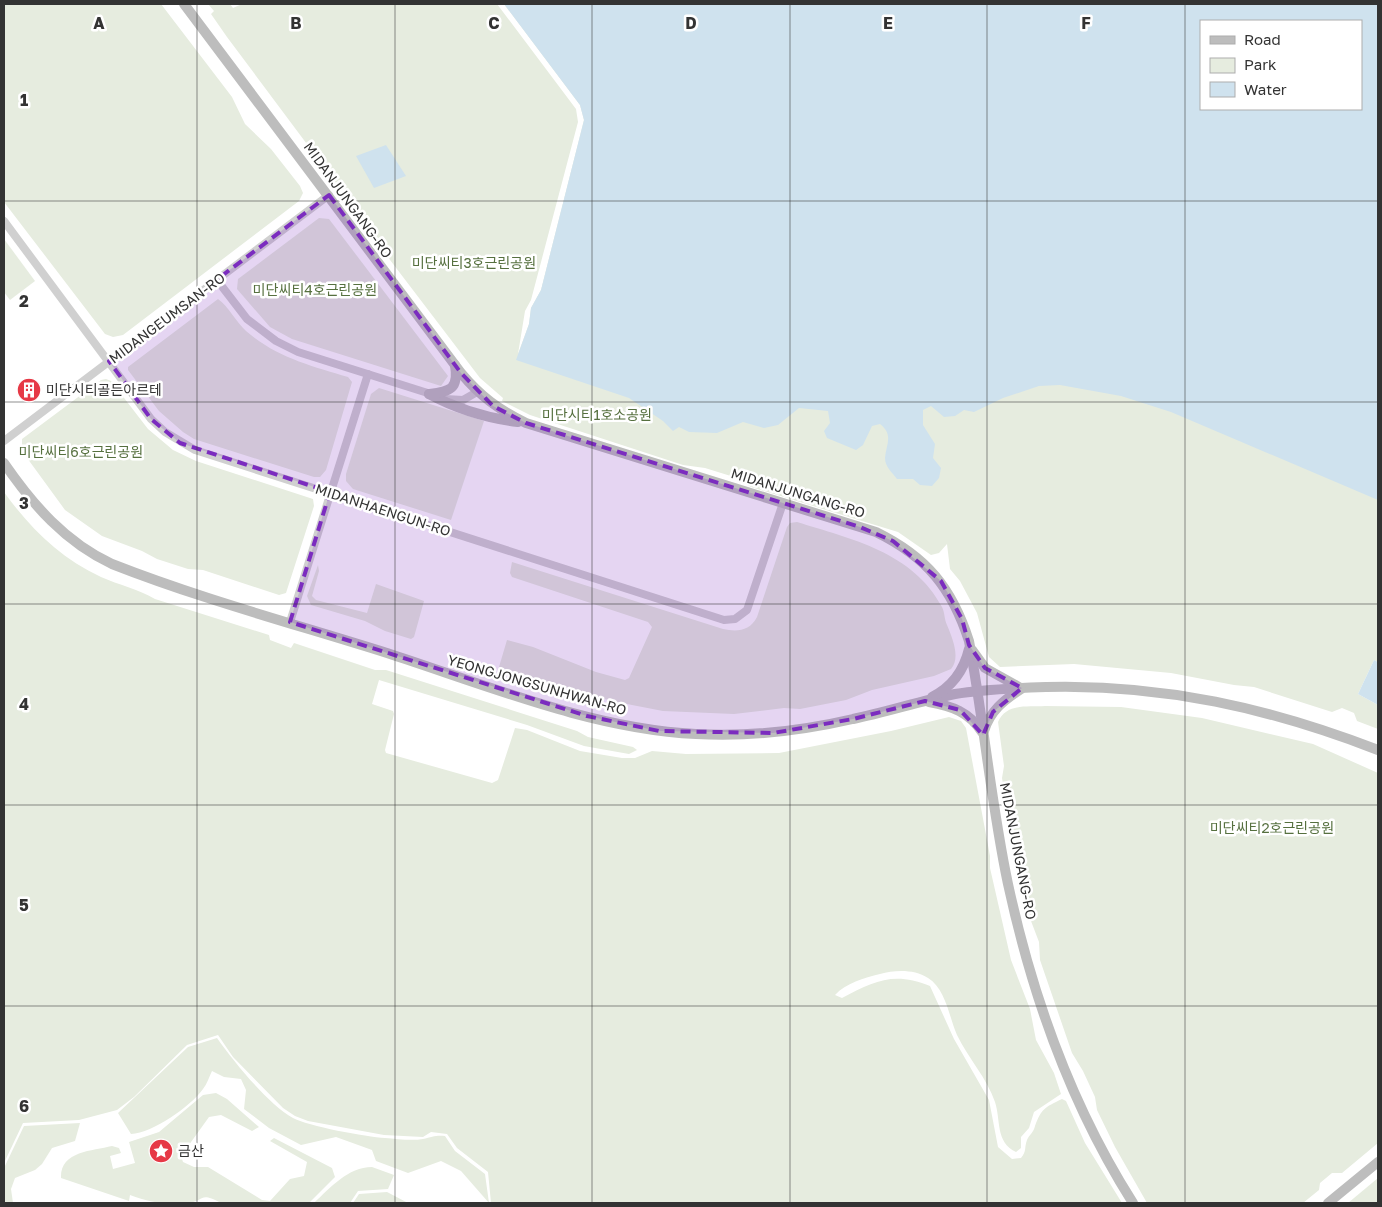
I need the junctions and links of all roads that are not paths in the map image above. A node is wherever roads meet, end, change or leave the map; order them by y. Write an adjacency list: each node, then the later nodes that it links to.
1 (184, 4): 2 (street, MIDANJUNGANG-RO)
2 (330, 195): 4 (street, MIDANGEUMSAN-RO); 6 (street, MIDANJUNGANG-RO)
3 (4, 221): 5 (street, MIDANHAENGUN-RO)
4 (217, 280): 5 (street, MIDANGEUMSAN-RO); 7 (street)
5 (109, 361): 11 (street, MIDANGEUMSAN-RO); 13 (street, MIDANHAENGUN-RO)
6 (455, 365): 8 (street, MIDANJUNGANG-RO); 9 (street)
7 (368, 374): 9 (street); 13 (street)
8 (477, 392): 9 (street); 10 (street, MIDANJUNGANG-RO)
9 (429, 394): 10 (street)
10 (526, 423): 14 (street, MIDANJUNGANG-RO)
11 (4, 440)
12 (4, 463): 15 (street, YEONGJONGSUNHWAN-RO)
13 (330, 492): 14 (street, MIDANHAENGUN-RO); 15 (street)
14 (783, 503): 16 (street, MIDANJUNGANG-RO)
15 (290, 622): 19 (street, YEONGJONGSUNHWAN-RO)
16 (969, 645): 17 (street); 18 (street, MIDANJUNGANG-RO); 19 (street)
17 (1022, 688): 18 (street, YEONGJONGSUNHWAN-RO); 20 (street); 21 (street, YEONGJONGSUNHWAN-RO)
18 (977, 691): 19 (street, YEONGJONGSUNHWAN-RO); 20 (street, MIDANJUNGANG-RO)
19 (925, 701): 20 (street)
20 (984, 735): 23 (street, MIDANJUNGANG-RO)
21 (1378, 750)
22 (1378, 1162): 24 (street)
23 (1133, 1203)
24 (1328, 1203)

